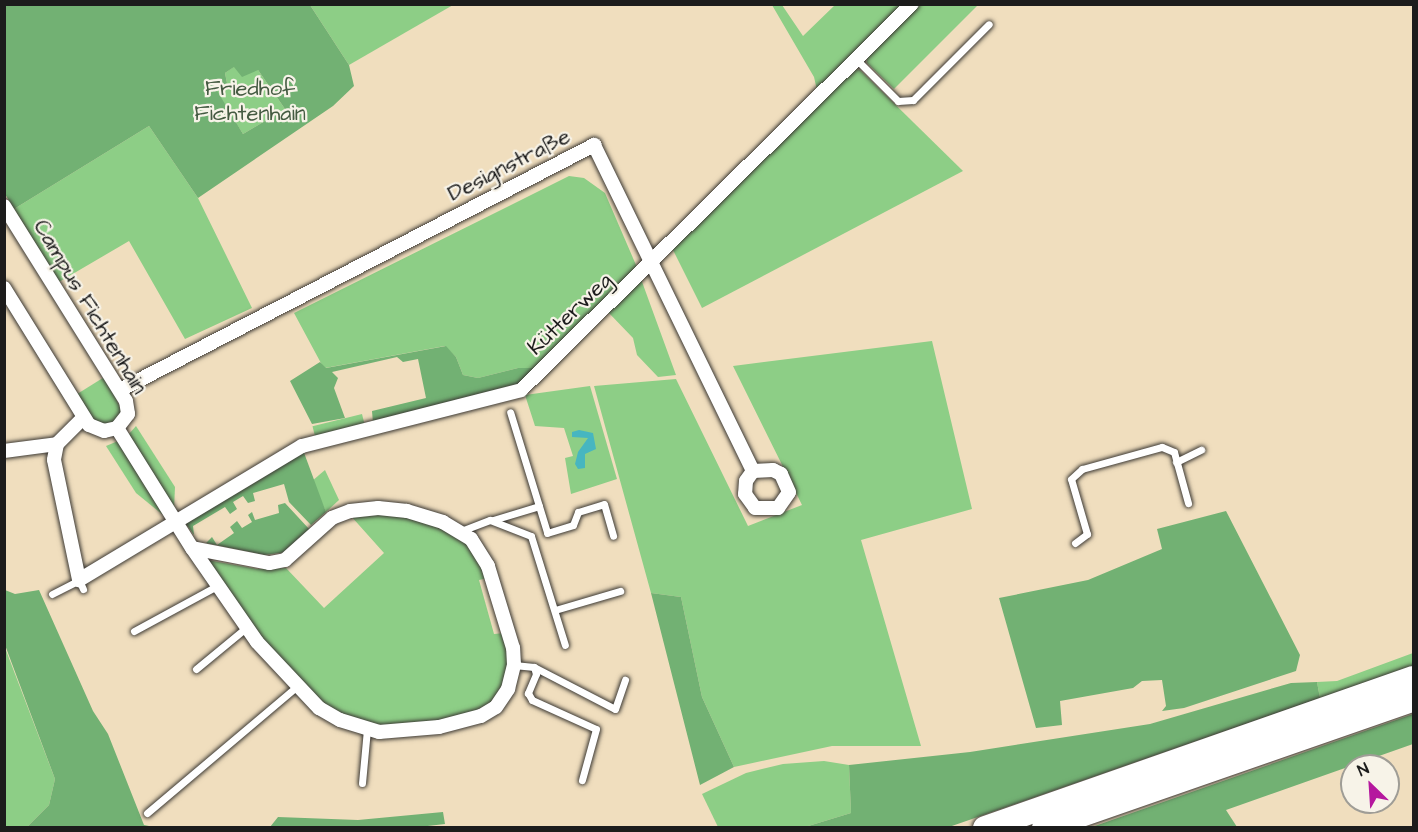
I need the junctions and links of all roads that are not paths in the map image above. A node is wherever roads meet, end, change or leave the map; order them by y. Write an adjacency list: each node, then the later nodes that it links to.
1 (912, 4): 3 (street, Kütterweg)
2 (988, 24): 3 (lane)
3 (857, 60): 5 (street, Kütterweg)
4 (4, 206): 7 (street, Campus Fichtenhain)
5 (650, 266): 7 (street, Designstraße); 15 (street, Designstraße); 19 (street, Kütterweg)
6 (4, 288): 9 (street)
7 (120, 390): 10 (street, Campus Fichtenhain)
8 (510, 412): 17 (lane)
9 (83, 418): 10 (street, Campus Fichtenhain); 11 (street)
10 (117, 428): 19 (street, Campus Fichtenhain)
11 (57, 444): 13 (street); 24 (street)
12 (1201, 450): 14 (lane)
13 (4, 452)
14 (1176, 462): 16 (lane); 22 (lane)
15 (753, 471)
16 (1188, 503)
17 (539, 506): 18 (lane); 21 (lane)
18 (490, 520): 20 (lane); 28 (lane)
19 (176, 522): 23 (street, Campus Fichtenhain); 24 (street)
20 (461, 531): 23 (street); 32 (street, Campus Fichtenhain)
21 (613, 536)
22 (1075, 543)
23 (192, 548): 25 (street, Campus Fichtenhain)
24 (81, 585): 27 (lane)
25 (217, 586): 29 (street, Campus Fichtenhain); 30 (lane)
26 (620, 591): 28 (lane)
27 (52, 594)
28 (555, 610): 31 (lane)
29 (247, 627): 34 (lane); 37 (street, Campus Fichtenhain)
30 (134, 631)
31 (565, 645)
32 (514, 665): 33 (lane); 39 (street, Campus Fichtenhain)
33 (534, 666): 36 (lane); 40 (lane)
34 (196, 669)
35 (1413, 678): 43 (highway)
36 (625, 680)
37 (296, 687): 39 (street, Campus Fichtenhain); 42 (lane)
38 (1413, 699): 44 (highway)
39 (367, 729): 41 (lane)
40 (582, 780)
41 (362, 783)
42 (147, 813)
43 (985, 828)
44 (1044, 828)

